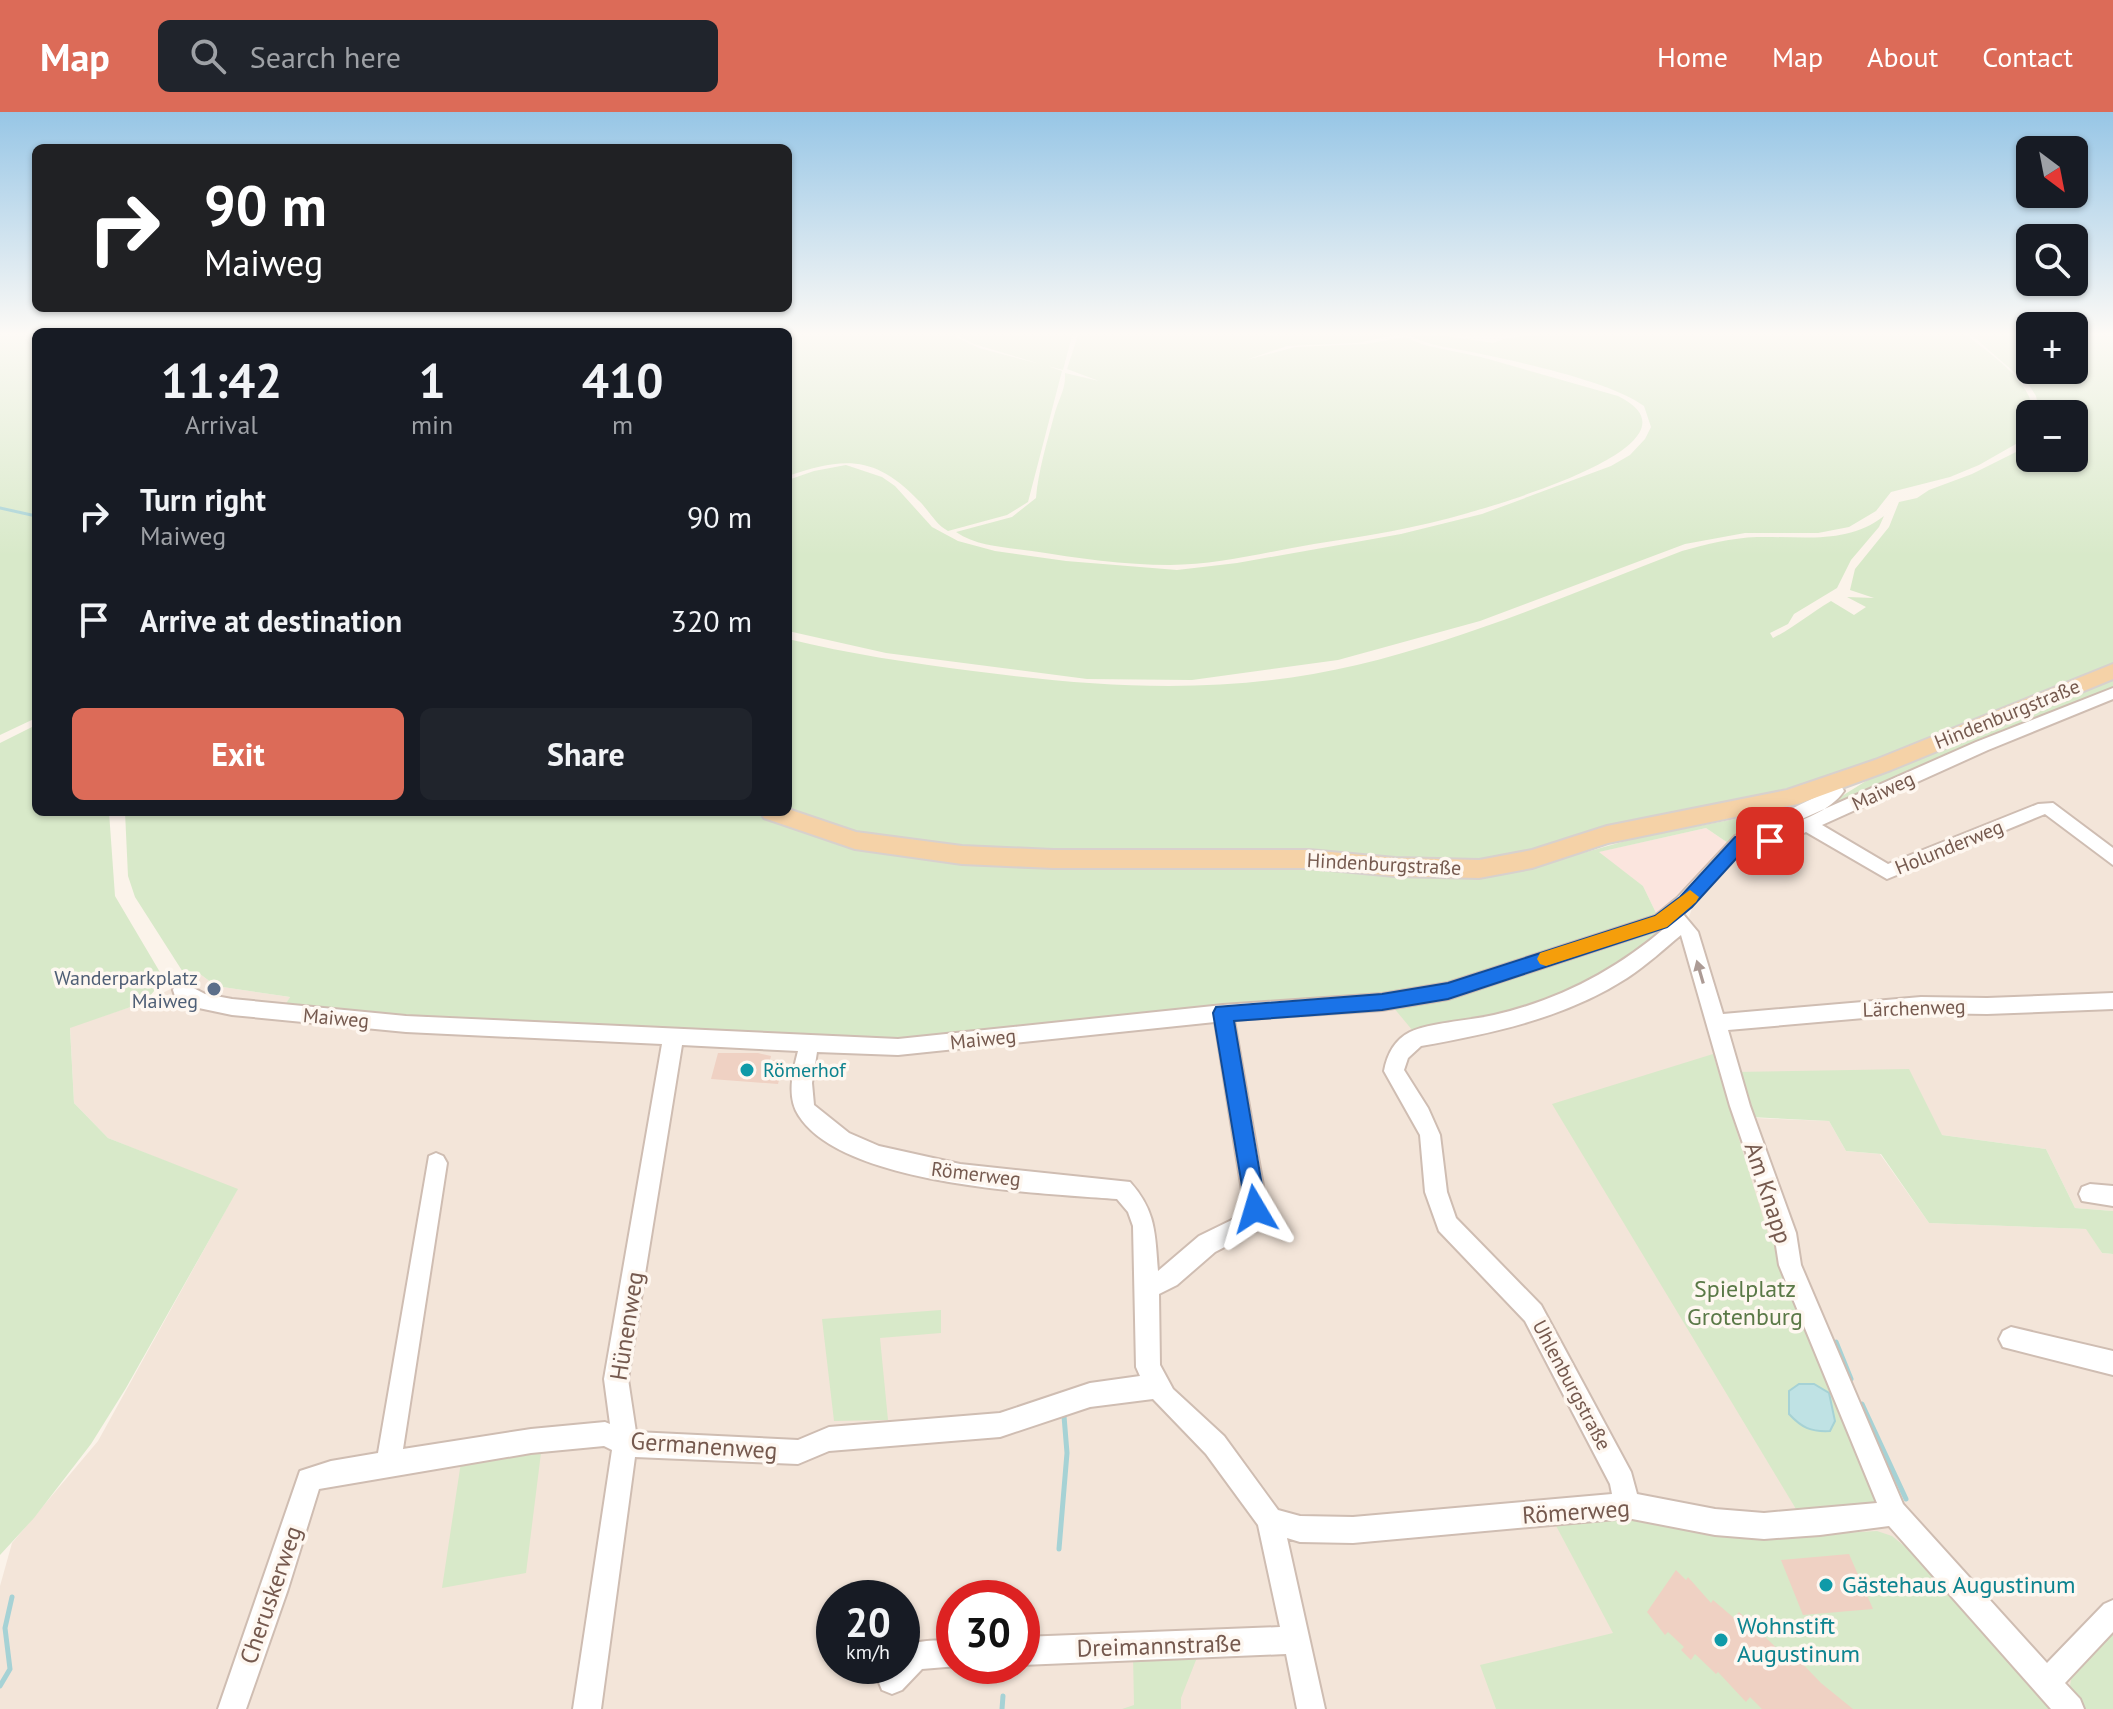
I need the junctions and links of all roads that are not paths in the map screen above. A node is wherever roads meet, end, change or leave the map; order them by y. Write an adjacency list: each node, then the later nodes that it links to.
1 (2113, 671): 3 (main road, Hindenburgstraße)
2 (2113, 693): 5 (street, Maiweg)
3 (1832, 784): 4 (main road, Hindenburgstraße); 6 (street, Maiweg)
4 (784, 816)
5 (1808, 825): 6 (street, Maiweg); 7 (street, Holunderweg)
6 (1741, 842): 8 (street, Maiweg)
7 (2113, 858)
8 (1677, 919): 11 (street, Maiweg); 12 (street, Am Knapp, one-way to 8); 25 (street, Uhlenburgstraße)
9 (182, 990): 13 (street, Maiweg)
10 (2113, 1001): 12 (street, Lärchenweg)
11 (1223, 1013): 14 (street, Maiweg); 18 (street)
12 (1716, 1023): 26 (street, Am Knapp)
13 (673, 1038): 14 (street, Maiweg); 22 (street, Hünenweg)
14 (809, 1044): 18 (street, Römerweg)
15 (436, 1163): 23 (street)
16 (2090, 1194): 17 (street)
17 (2113, 1196)
18 (1148, 1288): 21 (street, Römerweg)
19 (2011, 1339): 20 (street)
20 (2113, 1363)
21 (1158, 1386): 22 (street, Germanenweg); 27 (street, Römerweg)
22 (625, 1444): 23 (street, Germanenweg); 33 (street, Hünenweg)
23 (389, 1463): 24 (street, Germanenweg)
24 (309, 1480): 32 (street, Cheruskerweg)
25 (1627, 1505): 26 (street, Römerweg); 27 (street, Römerweg)
26 (1894, 1513): 31 (street)
27 (1270, 1520): 29 (street)
28 (2113, 1613): 31 (street)
29 (1296, 1640): 30 (street, Dreimannstraße); 34 (street)
30 (1040, 1650)
31 (2046, 1683): 35 (street)
32 (232, 1709)
33 (587, 1709)
34 (1311, 1709)
35 (2070, 1709)

